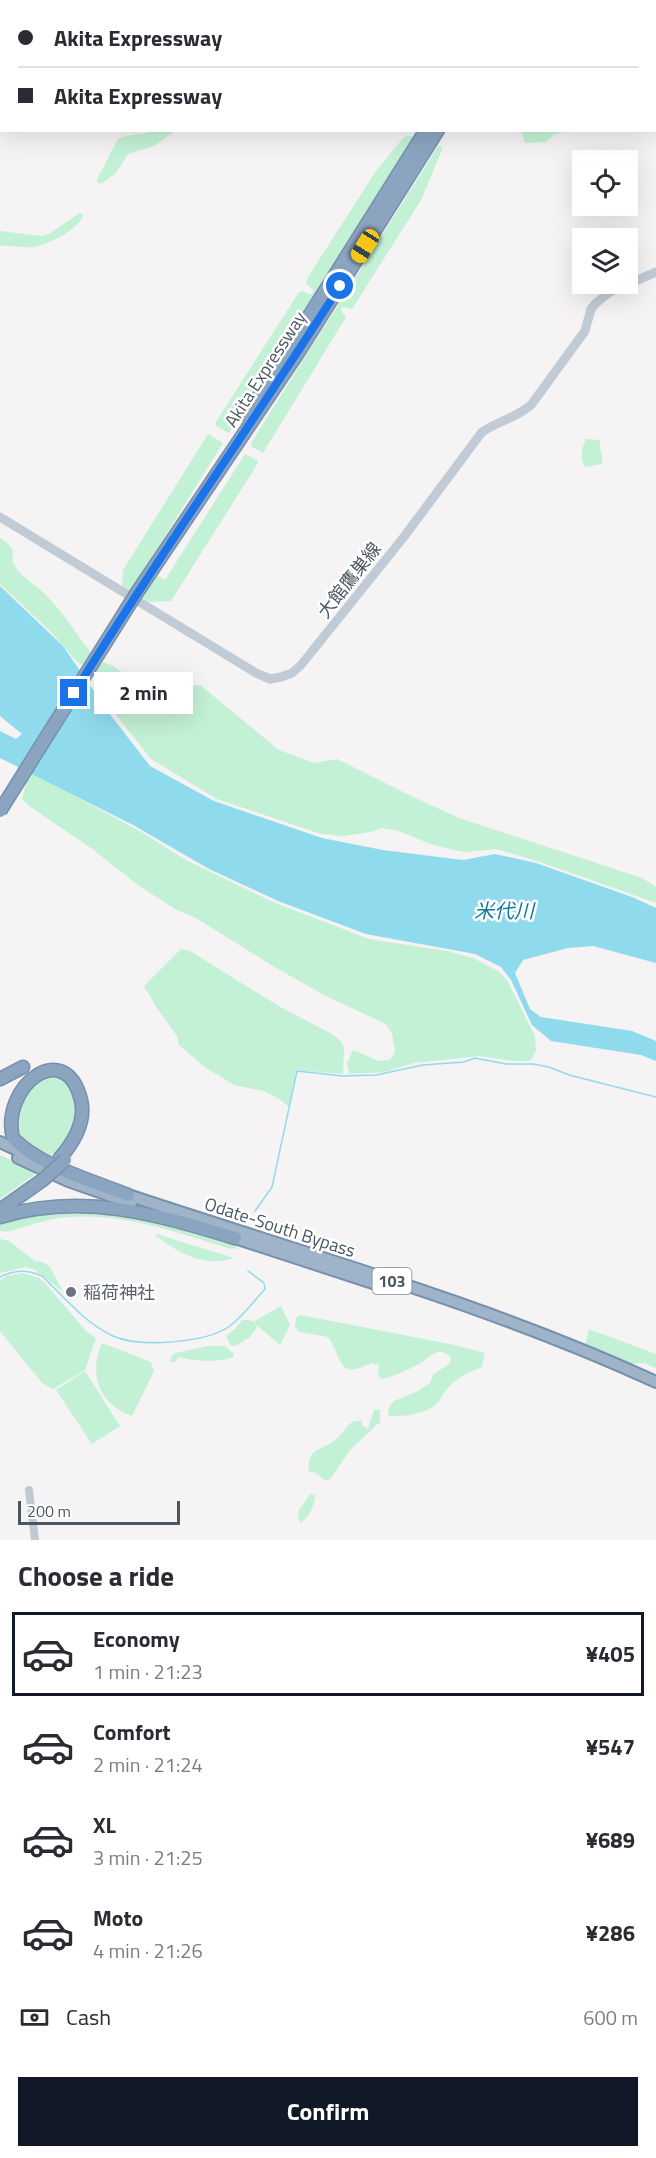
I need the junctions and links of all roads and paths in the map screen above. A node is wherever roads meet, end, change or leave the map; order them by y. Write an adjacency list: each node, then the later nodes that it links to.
1 (425, 132): 5 (highway, Akita Expressway)
2 (437, 132): 5 (highway, Akita Expressway)
3 (656, 272): 4 (main road, 大館鷹巣線)
4 (0, 517)
5 (136, 594): 6 (highway, Akita Expressway, bridge)
6 (0, 811)
7 (3, 1085): 11 (highway, bridge)
8 (2, 1105): 12 (highway)
9 (0, 1142): 12 (highway, Odate-South Bypass / 103)
10 (0, 1150): 16 (highway, Odate-South Bypass / 103)
11 (42, 1178): 13 (highway); 14 (highway)
12 (128, 1195): 17 (highway, Odate-South Bypass / 103)
13 (0, 1204)
14 (0, 1210)
15 (0, 1217): 16 (highway)
16 (235, 1238): 17 (highway, Odate-South Bypass / 103)
17 (654, 1381)
18 (29, 1490): 19 (street)
19 (35, 1540)

